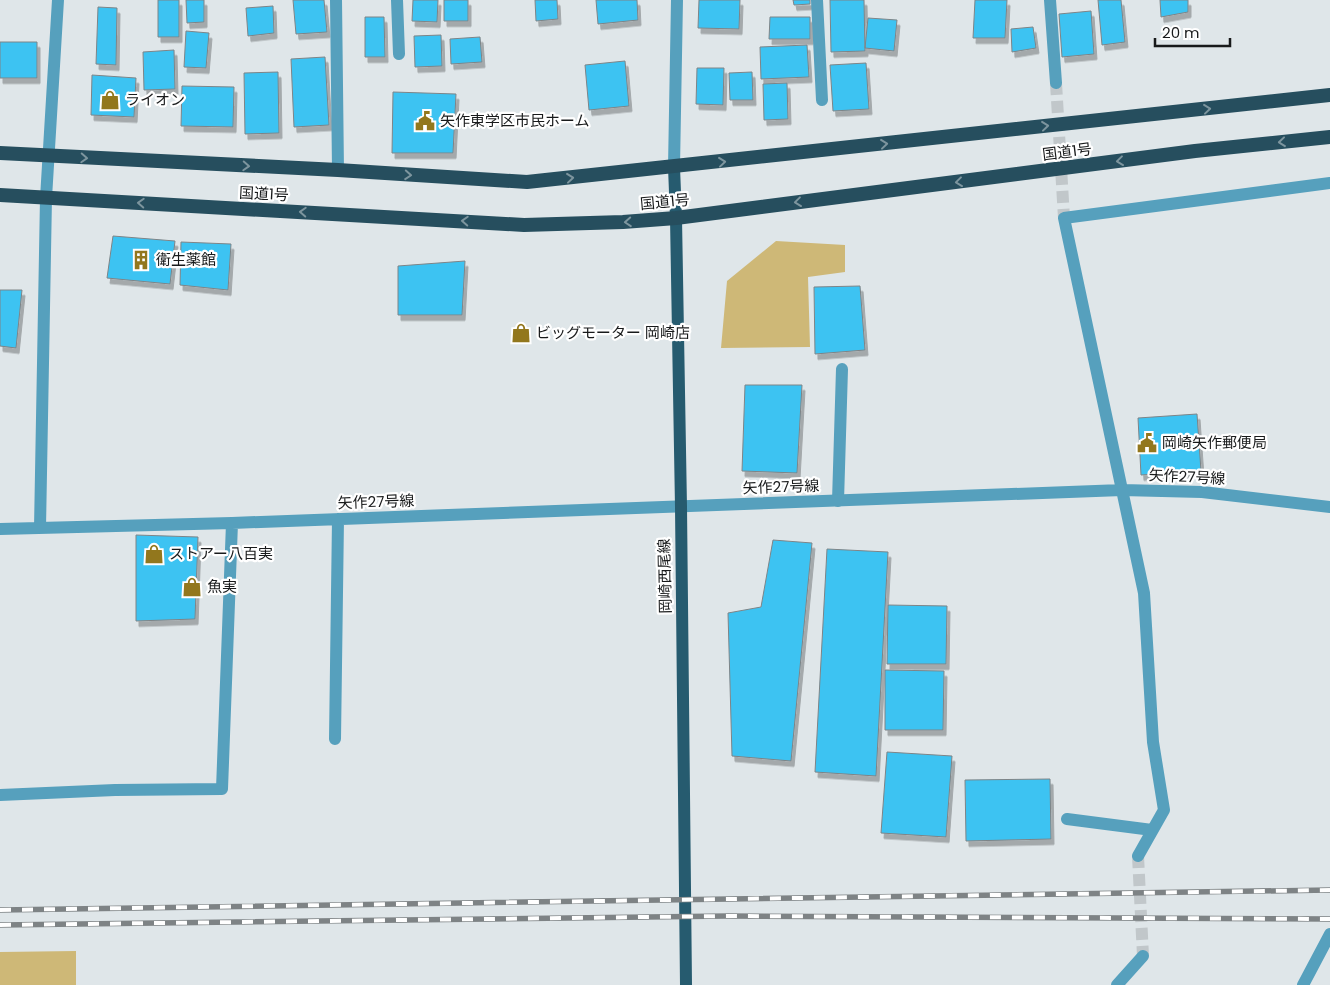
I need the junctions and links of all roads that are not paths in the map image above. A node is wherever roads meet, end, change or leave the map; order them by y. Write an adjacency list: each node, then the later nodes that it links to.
1 (58, 0): 13 (street)
2 (336, 0): 15 (street)
3 (397, 0): 7 (street)
4 (677, 0): 14 (street)
5 (817, 0): 10 (street)
6 (1050, 0): 8 (street)
7 (400, 54)
8 (1056, 83)
9 (1330, 95): 14 (highway, 国道1号, one-way to 9)
10 (822, 100)
11 (1330, 137): 19 (highway, 国道1号, one-way to 19)
12 (0, 153): 13 (highway, 国道1号)
13 (48, 157): 15 (highway, 国道1号, one-way to 15); 18 (street)
14 (674, 167): 15 (highway, 国道1号, one-way to 14); 19 (main road, 岡崎西尾線)
15 (338, 170)
16 (1330, 183): 21 (street)
17 (0, 195): 18 (highway, 国道1号)
18 (46, 198): 19 (highway, 国道1号, one-way to 18); 27 (street)
19 (676, 218): 23 (main road, 岡崎西尾線)
20 (842, 369): 22 (street)
21 (1122, 490): 22 (street, 矢作27号線); 24 (street, 矢作27号線); 32 (street)
22 (838, 501): 23 (street, 矢作27号線)
23 (681, 507): 25 (street, 矢作27号線); 36 (main road, 岡崎西尾線)
24 (1330, 507)
25 (338, 519): 26 (street, 矢作27号線); 29 (street)
26 (232, 523): 27 (street, 矢作27号線); 30 (street)
27 (40, 528): 28 (street)
28 (0, 530)
29 (334, 739)
30 (0, 795)
31 (1067, 819): 32 (street)
32 (1152, 830): 33 (street)
33 (1138, 856)
34 (1330, 934): 38 (street)
35 (1143, 956): 37 (street)
36 (686, 985)
37 (1117, 985)
38 (1303, 985)

